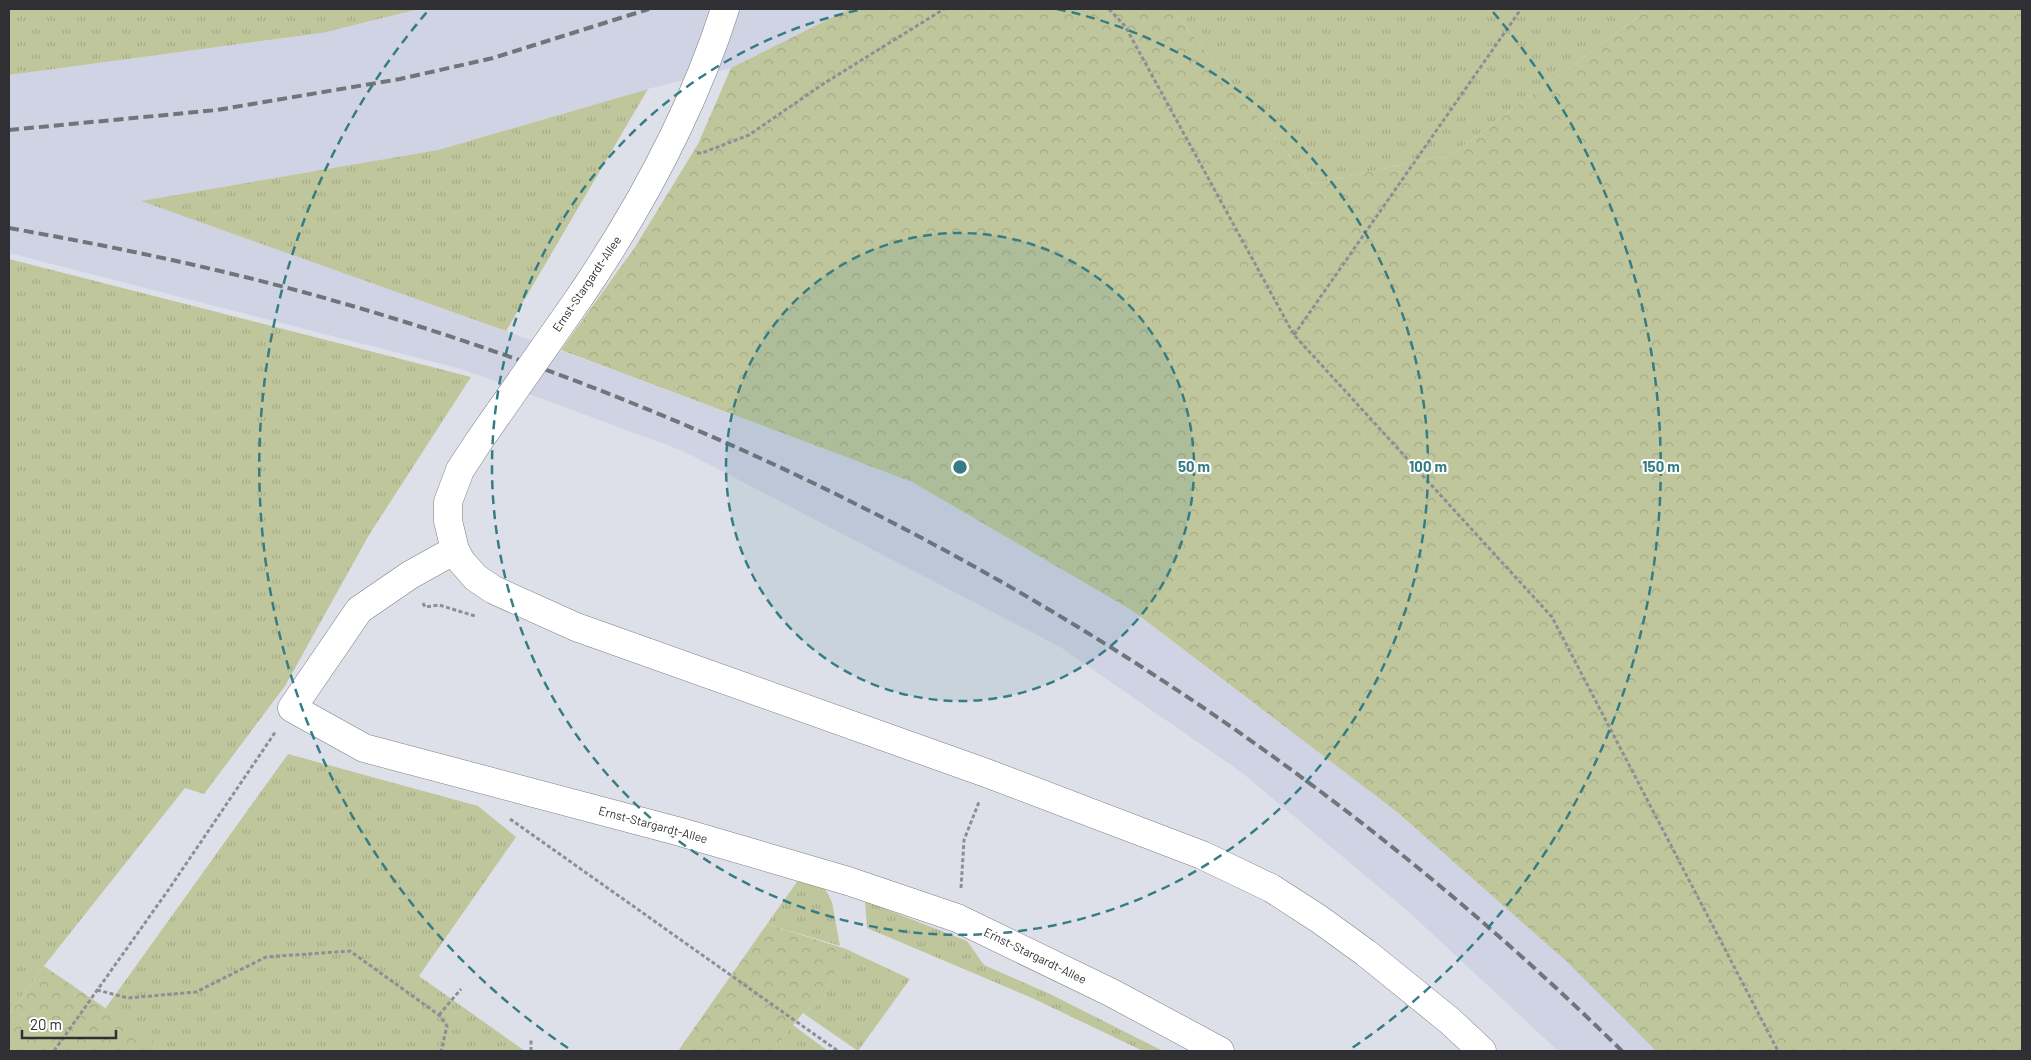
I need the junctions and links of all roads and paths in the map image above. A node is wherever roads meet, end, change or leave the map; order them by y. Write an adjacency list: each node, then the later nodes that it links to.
1 (725, 9): 5 (street, Ernst-Stargardt-Allee)
2 (944, 9): 5 (path)
3 (1108, 9): 6 (path)
4 (1521, 9): 6 (path)
5 (670, 148): 7 (street, Ernst-Stargardt-Allee, bridge)
6 (1294, 335): 22 (path)
7 (455, 550): 8 (street); 9 (street, Ernst-Stargardt-Allee)
8 (292, 708): 11 (street, Ernst-Stargardt-Allee); 13 (path)
9 (989, 774): 11 (path); 21 (street, Ernst-Stargardt-Allee)
10 (506, 816): 19 (path)
11 (957, 918): 20 (street, Ernst-Stargardt-Allee)
12 (461, 989): 14 (path)
13 (97, 990): 14 (path); 16 (path)
14 (439, 1015): 17 (path)
15 (531, 1039): 18 (path)
16 (54, 1051)
17 (441, 1051)
18 (530, 1051)
19 (838, 1051)
20 (1220, 1051)
21 (1482, 1051)
22 (1778, 1051)

